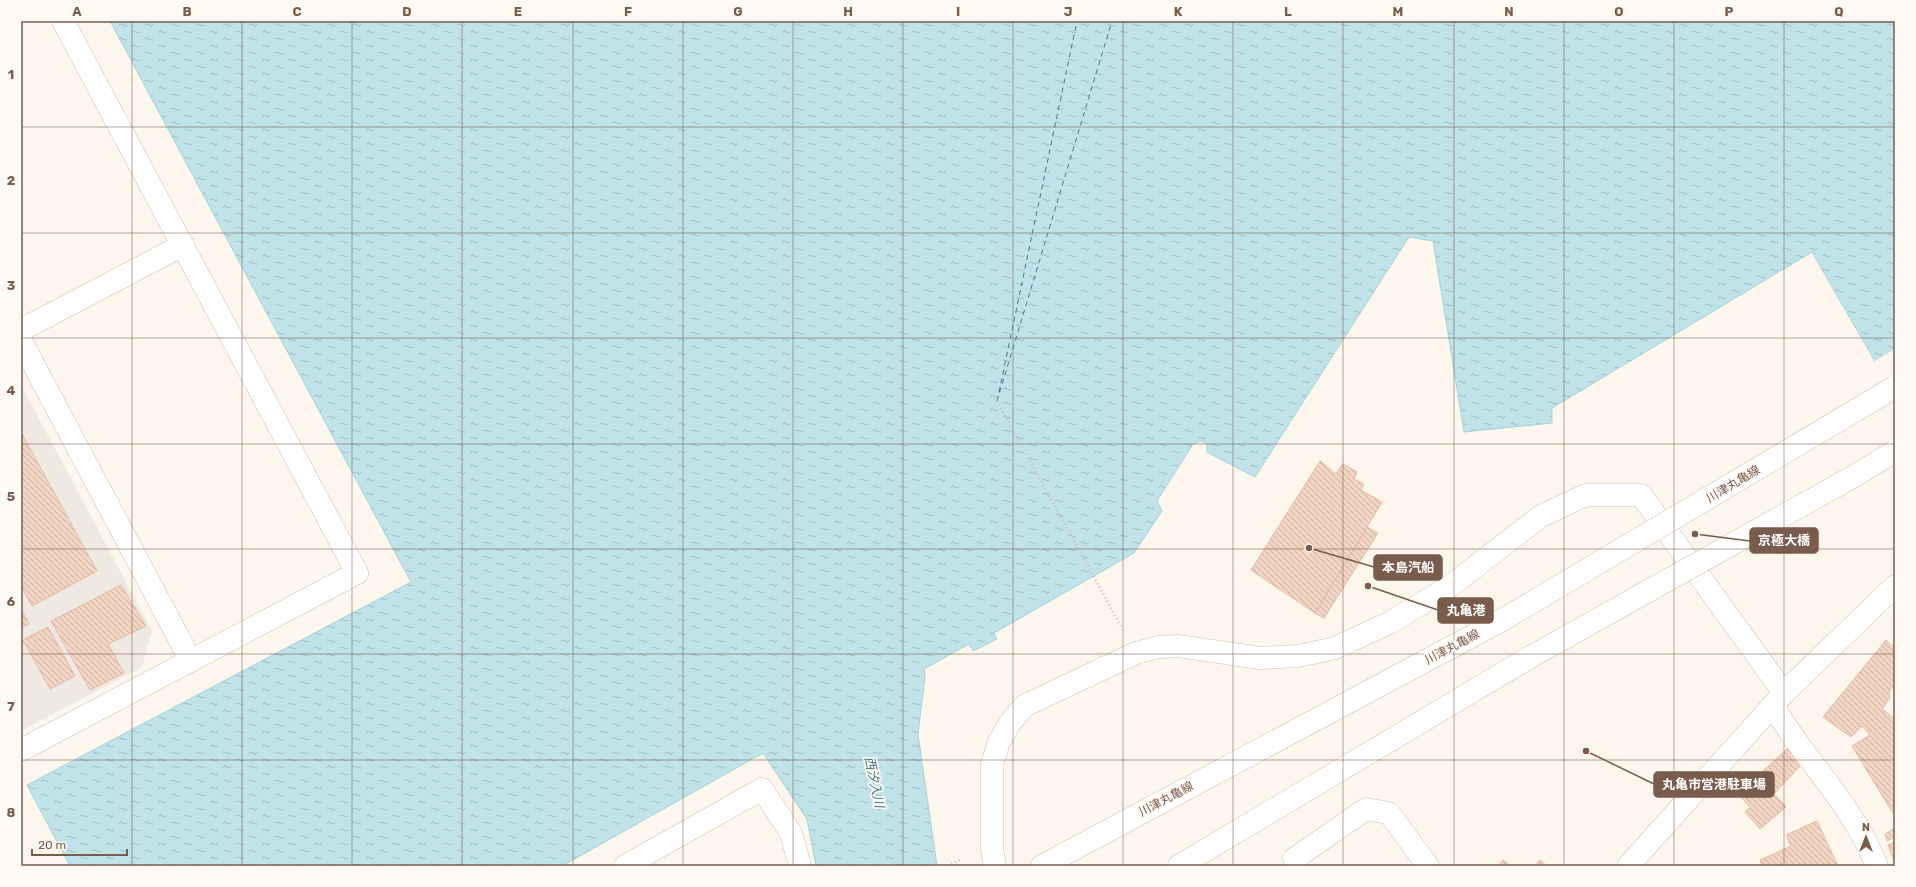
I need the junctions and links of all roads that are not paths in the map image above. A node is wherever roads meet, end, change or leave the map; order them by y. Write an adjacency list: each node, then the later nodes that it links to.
1 (63, 21): 2 (street)
2 (183, 246): 3 (street); 8 (street)
3 (21, 330)
4 (21, 341): 8 (street)
5 (1895, 387): 14 (street, 川津丸亀線, bridge)
6 (1895, 451): 15 (street, bridge)
7 (1895, 586): 9 (street)
8 (191, 661): 10 (street)
9 (1779, 700): 13 (street); 18 (street); 19 (street)
10 (21, 750)
11 (625, 866): 12 (street)
12 (800, 866)
13 (995, 866)
14 (1042, 866)
15 (1179, 866)
16 (1297, 866): 17 (street)
17 (1428, 866)
18 (1628, 866)
19 (1877, 866)

